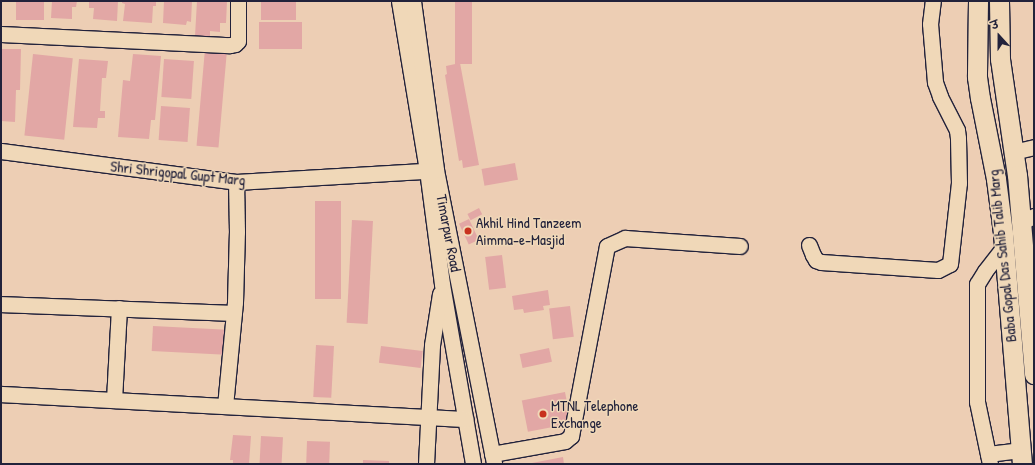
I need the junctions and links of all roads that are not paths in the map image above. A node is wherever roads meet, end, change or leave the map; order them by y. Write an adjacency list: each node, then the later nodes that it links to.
1 (238, 1): 7 (street)
2 (399, 1): 11 (street, Timarpur Road)
3 (413, 1): 11 (street, Timarpur Road)
4 (933, 1): 14 (street)
5 (978, 1): 16 (main road, Baba Gopal Das Sahib Talib Marg)
6 (999, 1): 10 (main road, Baba Gopal Das Sahib Talib Marg)
7 (1, 34)
8 (1034, 146): 10 (street)
9 (1, 152): 12 (street, Shri Shrigopal Gupt Marg)
10 (1013, 152): 13 (main road, Baba Gopal Das Sahib Talib Marg)
11 (432, 170): 12 (street, Shri Shrigopal Gupt Marg); 17 (street, Timarpur Road); 18 (street, Timarpur Road)
12 (236, 182): 21 (street)
13 (1028, 219): 22 (main road, Baba Gopal Das Sahib Talib Marg)
14 (809, 244)
15 (740, 246): 29 (street)
16 (1004, 247): 28 (main road, Baba Gopal Das Sahib Talib Marg); 30 (street)
17 (458, 282): 18 (street); 29 (street, Timarpur Road)
18 (442, 284): 26 (street); 27 (street, Timarpur Road)
19 (1, 304): 20 (street)
20 (119, 308): 21 (street); 24 (street)
21 (234, 312): 25 (street)
22 (1034, 374)
23 (1, 394): 24 (street)
24 (114, 400): 25 (street)
25 (225, 406): 26 (street)
26 (427, 418): 27 (street); 31 (street)
27 (465, 419): 32 (street, Timarpur Road)
28 (1021, 457): 30 (street)
29 (493, 459)
30 (989, 459)
31 (426, 464)
32 (473, 464)

